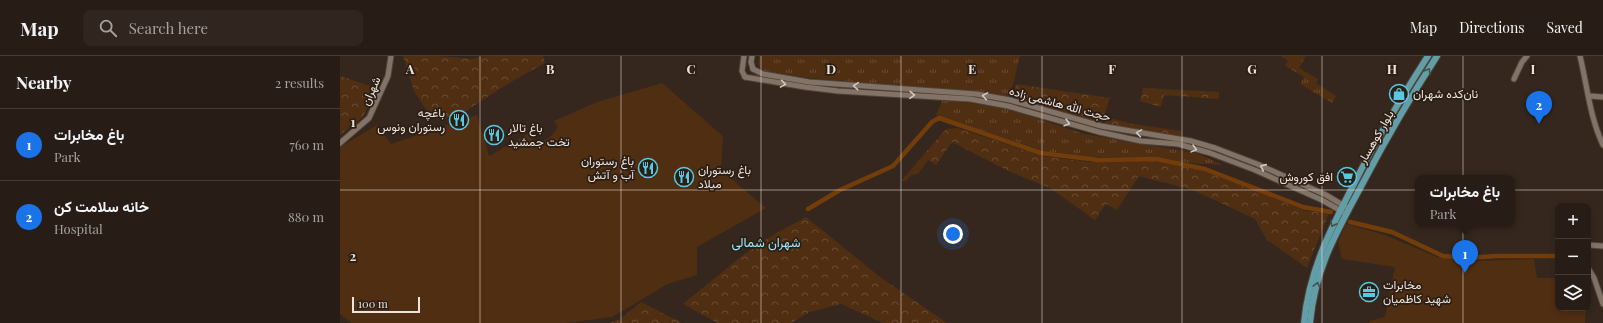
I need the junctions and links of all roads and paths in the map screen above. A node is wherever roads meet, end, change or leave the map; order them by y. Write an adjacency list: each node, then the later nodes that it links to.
1 (391, 56): 13 (street, شهران)
2 (744, 56): 9 (street)
3 (752, 56): 8 (street)
4 (1428, 56): 15 (main road, بلوار کوهسار)
5 (1437, 56): 15 (main road, بلوار کوهسار, one-way to 5)
6 (1527, 56): 10 (street)
7 (1580, 56): 11 (street)
8 (753, 69): 9 (street); 15 (street, حجت الله هاشمی زاده, one-way to 8)
9 (745, 77): 15 (street, one-way to 15)
10 (1514, 79)
11 (1590, 96): 12 (street); 14 (street)
12 (1603, 97)
13 (340, 143)
14 (1603, 145)
15 (1344, 210): 20 (main road, بلوار کوهسار, one-way to 20); 21 (main road, بلوار کوهسار, one-way to 15)
16 (1591, 245): 17 (street)
17 (1603, 246)
18 (1591, 273): 19 (street)
19 (1603, 304)
20 (1304, 323)
21 (1310, 323)

